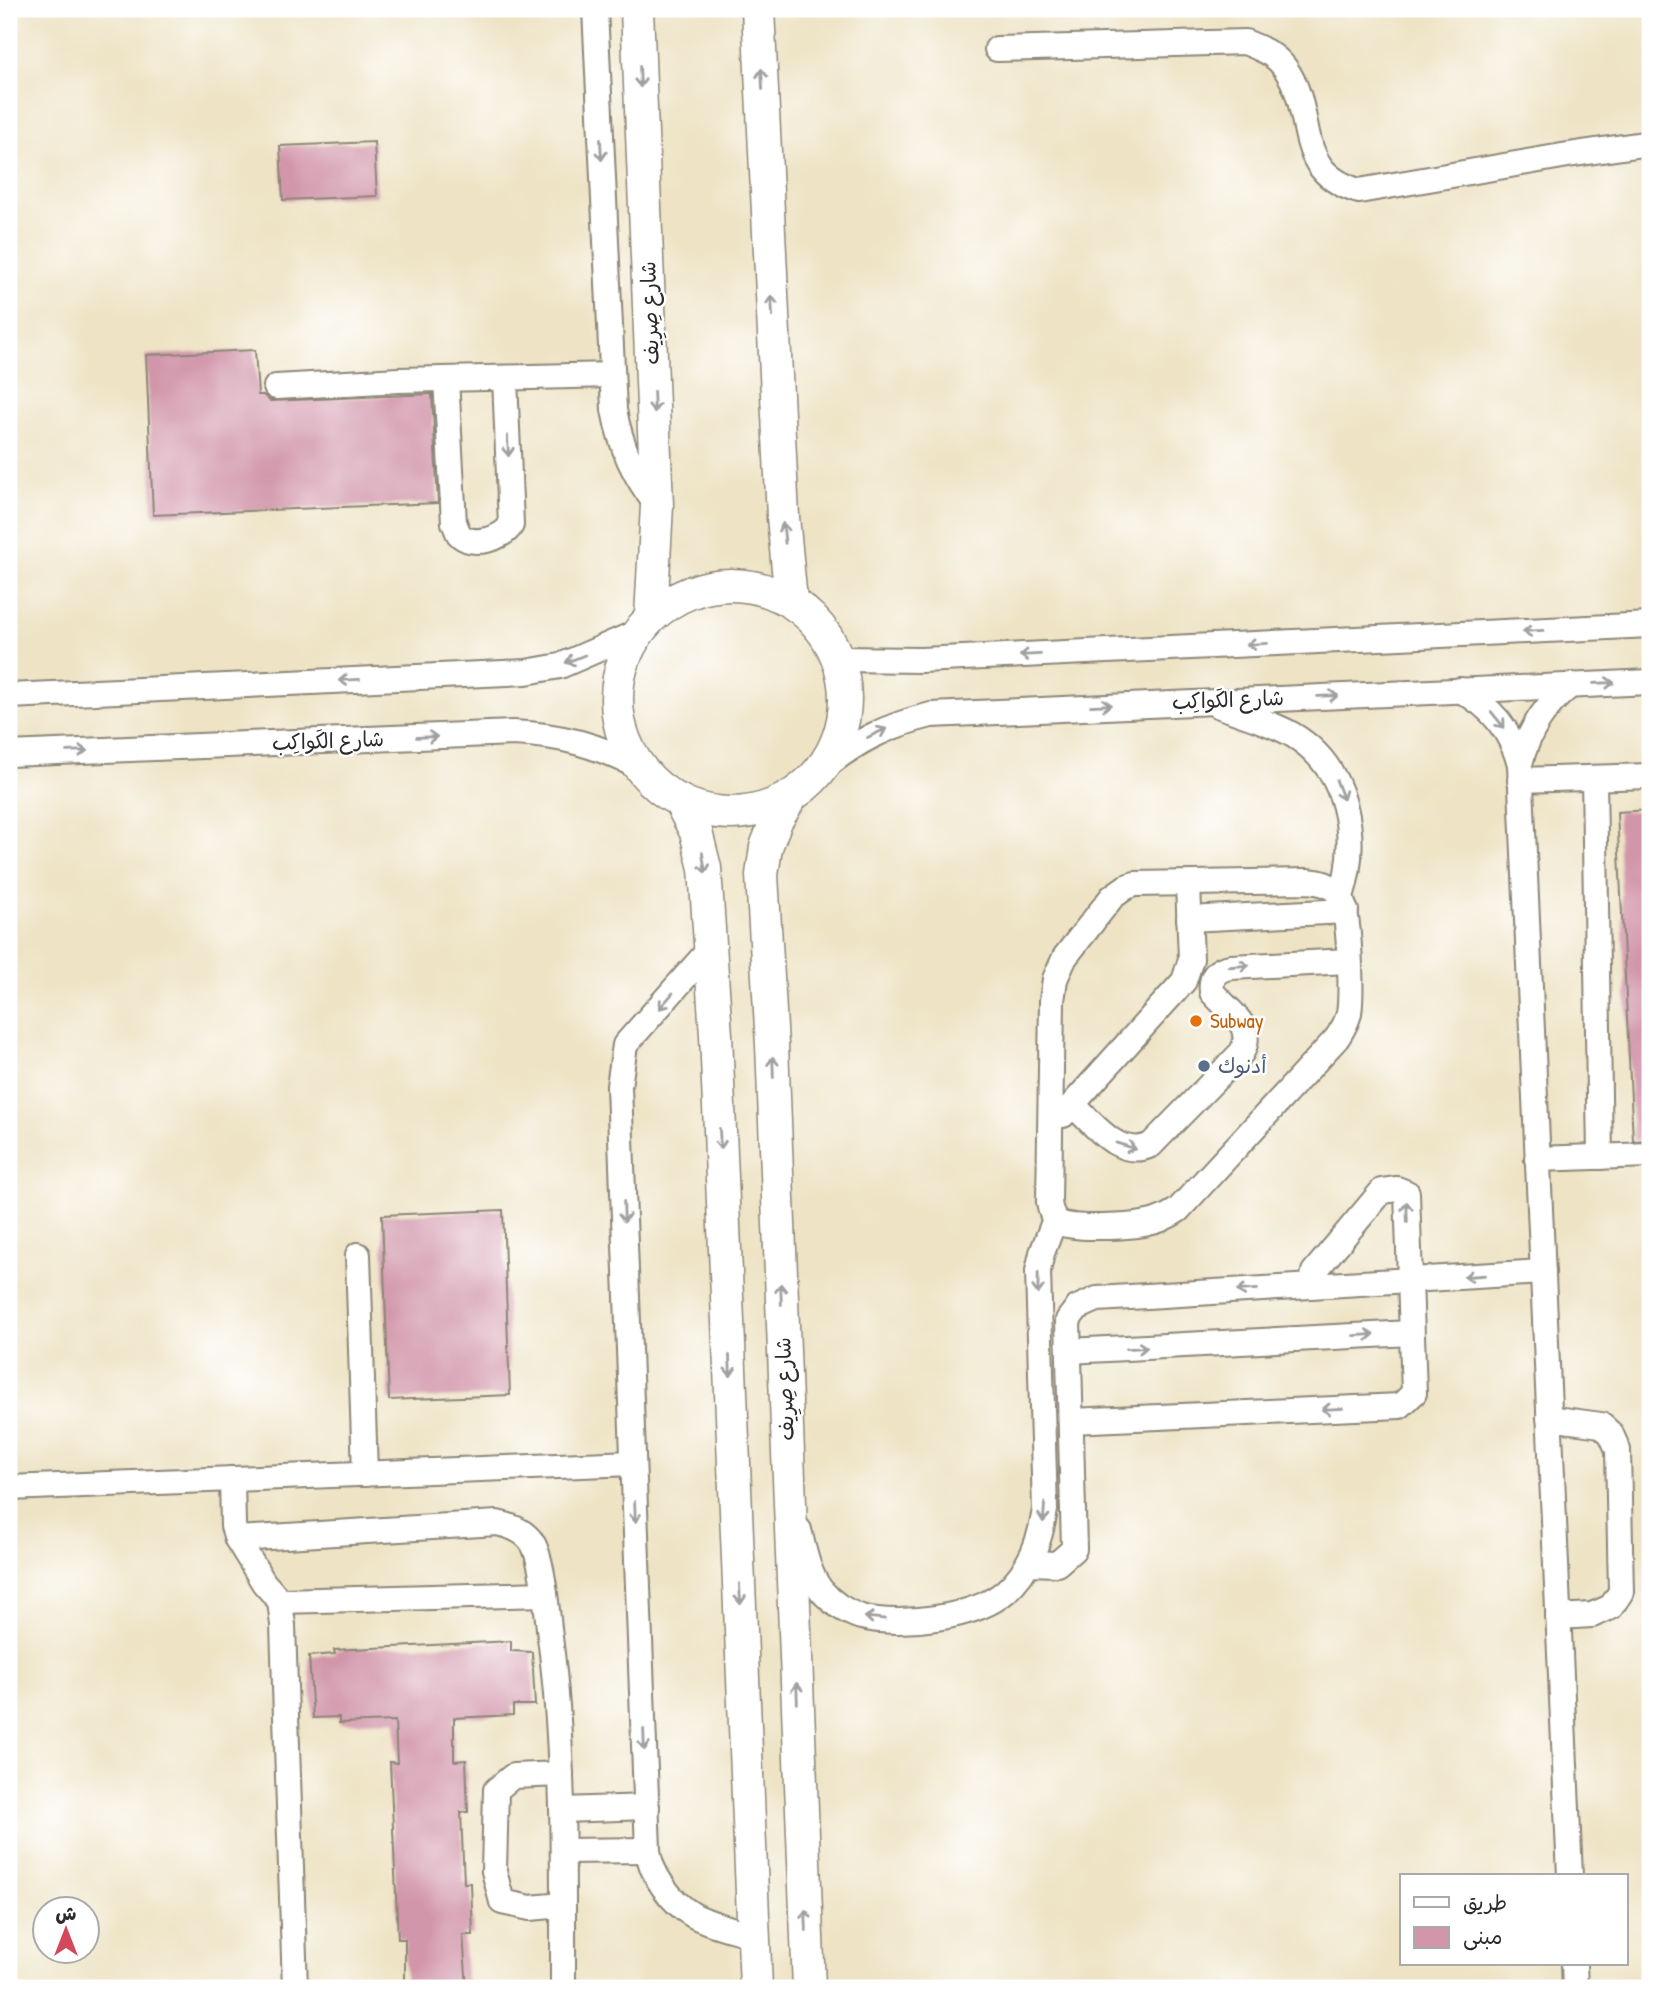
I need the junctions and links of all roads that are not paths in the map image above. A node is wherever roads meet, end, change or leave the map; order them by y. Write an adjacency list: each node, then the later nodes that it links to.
1 (595, 9): 6 (street, one-way to 6)
2 (637, 9): 10 (main road, شارع صِرِيف, one-way to 10)
3 (758, 9): 11 (main road, one-way to 3)
4 (998, 49): 5 (street)
5 (1650, 144)
6 (612, 375): 7 (street); 10 (street)
7 (505, 378): 8 (street); 8 (street, one-way to 8)
8 (446, 379): 9 (street)
9 (276, 387)
10 (657, 505): 12 (main road, شارع صِرِيف)
11 (791, 601): 12 (main road); 14 (main road)
12 (644, 625): 18 (street, one-way to 18); 21 (main road)
13 (1650, 625): 14 (street, one-way to 14)
14 (839, 659): 22 (main road)
15 (1650, 682): 16 (street, شارع الكَواكِب, one-way to 15)
16 (1571, 685): 17 (street, شارع الكَواكِب); 23 (street)
17 (1460, 690): 19 (street, شارع الكَواكِب, one-way to 17); 23 (street, one-way to 23)
18 (9, 696)
19 (1207, 701): 22 (street, شارع الكَواكِب, one-way to 19); 29 (street, one-way to 29)
20 (9, 759): 21 (street, شارع الكَواكِب, one-way to 21)
21 (640, 768): 27 (main road)
22 (820, 771): 26 (main road)
23 (1520, 772): 25 (street); 37 (street)
24 (1650, 776): 25 (street)
25 (1594, 778): 36 (street)
26 (791, 797): 27 (main road); 51 (main road, شارع صِرِيف, one-way to 26)
27 (679, 800): 31 (main road, one-way to 31)
28 (1188, 884): 29 (street); 30 (street); 34 (street)
29 (1343, 904): 30 (street); 32 (street)
30 (1189, 919): 33 (street)
31 (710, 949): 47 (street, one-way to 47); 64 (main road, one-way to 64)
32 (1348, 961): 33 (street, one-way to 32); 38 (street)
33 (1073, 1105): 34 (street)
34 (1051, 1129): 38 (street)
35 (1650, 1155): 36 (street)
36 (1600, 1157): 37 (street)
37 (1537, 1159): 40 (street)
38 (1055, 1219): 53 (street, one-way to 53)
39 (358, 1255): 48 (street)
40 (1542, 1272): 41 (street, one-way to 41); 45 (street)
41 (1410, 1280): 42 (street); 42 (street, one-way to 42); 43 (street)
42 (1311, 1286): 44 (street, one-way to 44)
43 (1412, 1333): 44 (street, one-way to 43); 46 (street, one-way to 46)
44 (1069, 1351): 46 (street)
45 (1549, 1418): 56 (street); 56 (street)
46 (1071, 1421): 53 (street)
47 (634, 1463): 48 (street); 58 (street, one-way to 58)
48 (365, 1474): 49 (street)
49 (232, 1479): 50 (street); 52 (street)
50 (9, 1489)
51 (789, 1490): 53 (street, one-way to 51); 69 (main road, شارع صِرِيف, one-way to 51)
52 (237, 1539): 54 (street); 55 (street)
53 (1028, 1563)
54 (545, 1594): 55 (street); 57 (street)
55 (280, 1601): 66 (street)
56 (1558, 1617): 62 (street)
57 (561, 1774): 59 (street); 63 (street)
58 (647, 1807): 59 (street); 60 (street)
59 (563, 1811): 61 (street)
60 (648, 1850): 61 (street); 64 (street)
61 (563, 1852): 63 (street)
62 (1570, 1874)
63 (563, 1905): 67 (street)
64 (755, 1936): 68 (main road)
65 (1574, 1966): 70 (street)
66 (295, 1988)
67 (563, 1988)
68 (756, 1988)
69 (809, 1988)
70 (1575, 1988)

